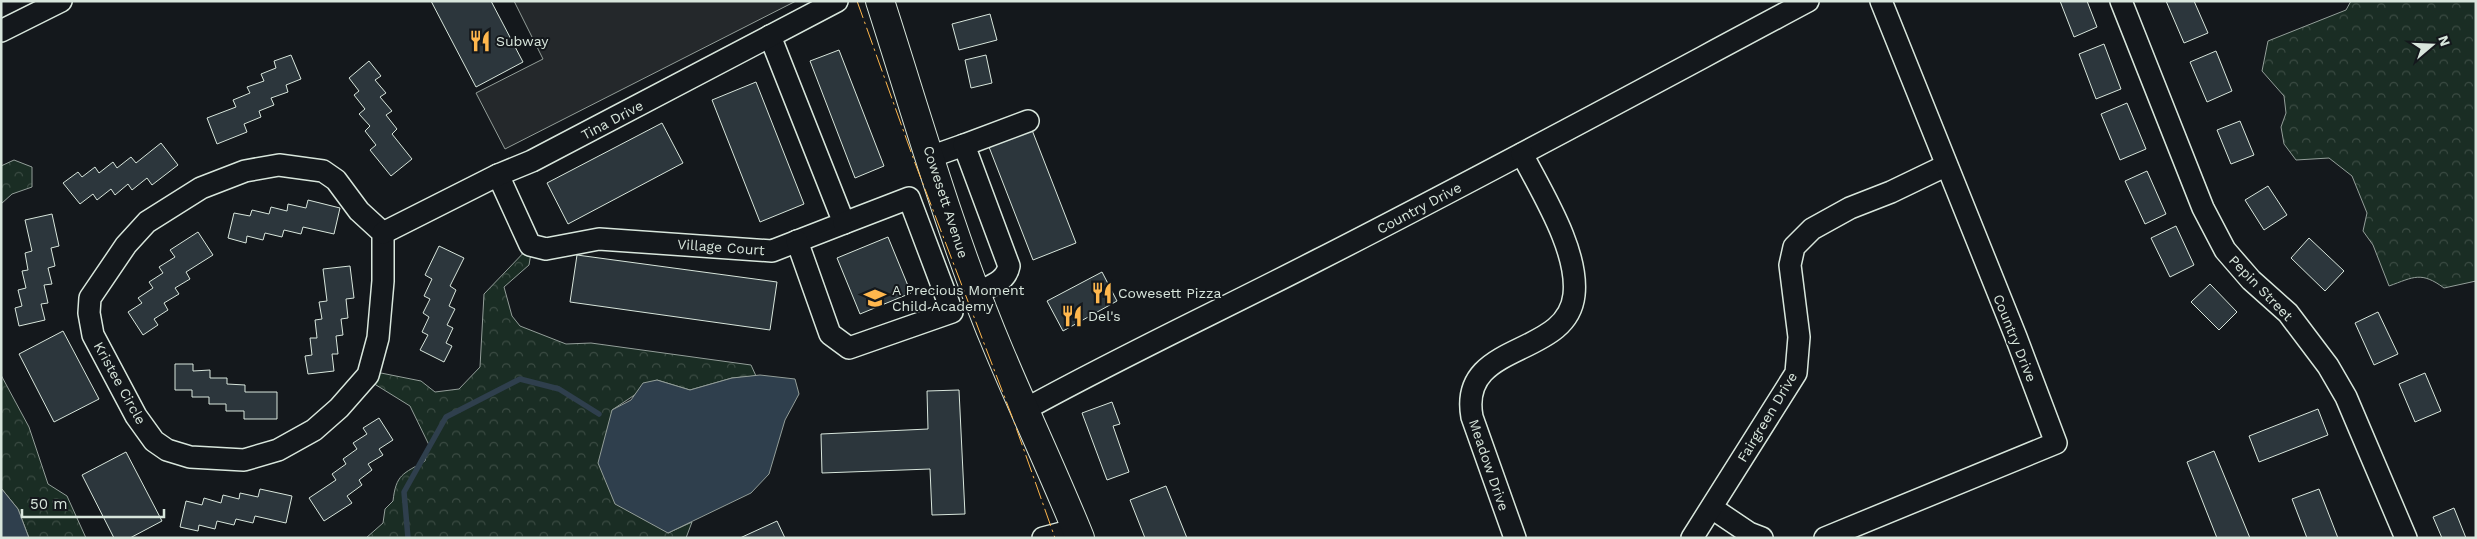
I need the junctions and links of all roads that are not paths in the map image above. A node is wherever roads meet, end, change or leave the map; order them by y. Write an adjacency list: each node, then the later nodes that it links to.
1 (61, 1): 7 (street)
2 (837, 1): 8 (street, Tina Drive)
3 (880, 1): 12 (main road, Cowesett Avenue)
4 (1808, 1): 11 (street, Country Drive)
5 (1881, 1): 13 (street, Country Drive)
6 (2121, 1): 27 (street, Pepin Street)
7 (1, 31)
8 (770, 36): 14 (street, Tina Drive); 15 (street)
9 (1028, 122): 10 (street)
10 (964, 145): 12 (street); 18 (street)
11 (1522, 154): 19 (street, Country Drive); 23 (street, Meadow Drive)
12 (930, 157): 18 (main road, Cowesett Avenue)
13 (1945, 166): 20 (street, Fairgreen Drive); 26 (street, Country Drive)
14 (498, 175): 16 (street, Tina Drive); 17 (street, Village Court)
15 (844, 223): 17 (street, Village Court); 17 (street, Village Court)
16 (383, 233): 16 (street, Kristee Circle)
17 (797, 241)
18 (977, 292): 19 (main road, Cowesett Avenue)
19 (1026, 409): 21 (main road, Cowesett Avenue)
20 (1712, 508): 24 (street, Fairgreen Drive); 25 (street)
21 (1078, 534): 22 (street)
22 (1043, 538)
23 (1516, 538)
24 (1692, 538)
25 (1762, 538)
26 (1824, 538)
27 (2406, 538)

